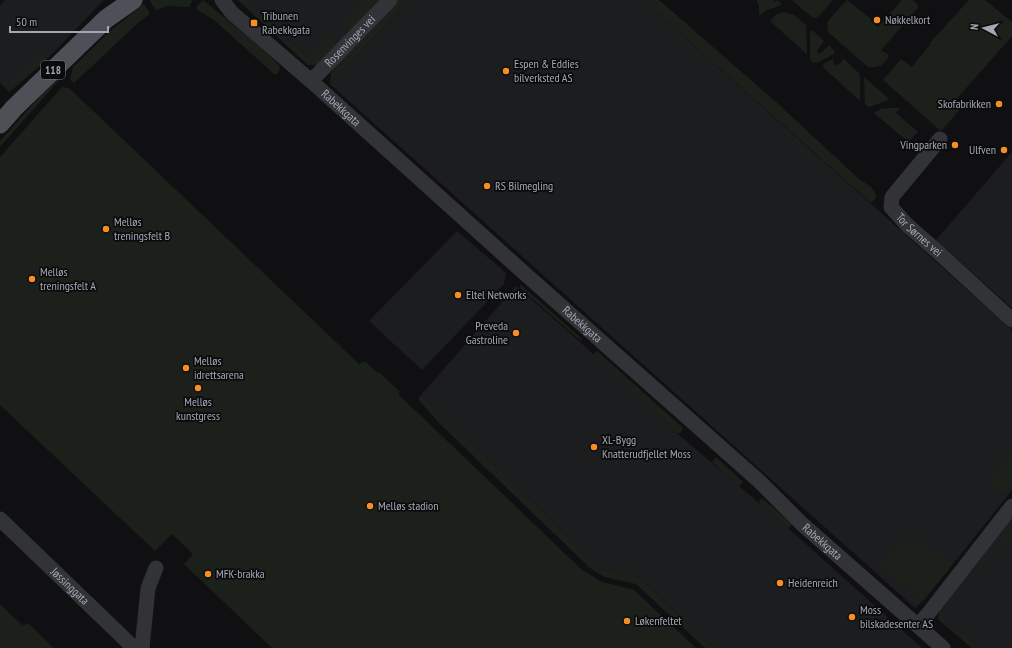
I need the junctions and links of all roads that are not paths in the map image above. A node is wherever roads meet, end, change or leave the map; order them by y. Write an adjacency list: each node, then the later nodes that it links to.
1 (120, 0): 7 (main road, 118)
2 (133, 0): 7 (main road, 118)
3 (211, 0): 6 (street)
4 (222, 0): 6 (street, Rabekkgata)
5 (390, 0): 8 (street, Rosenvinges vei)
6 (232, 13): 8 (street, Rabekkgata)
7 (106, 18): 9 (main road, 118)
8 (311, 81): 15 (street, Rabekkgata)
9 (0, 123)
10 (940, 139): 11 (street, Tor Sørnes vei)
11 (1012, 320)
12 (1012, 506): 15 (street)
13 (0, 519): 16 (street, Jøssinggata)
14 (156, 568): 16 (street)
15 (918, 625): 17 (street, Rabekkgata)
16 (142, 648)
17 (943, 648)

